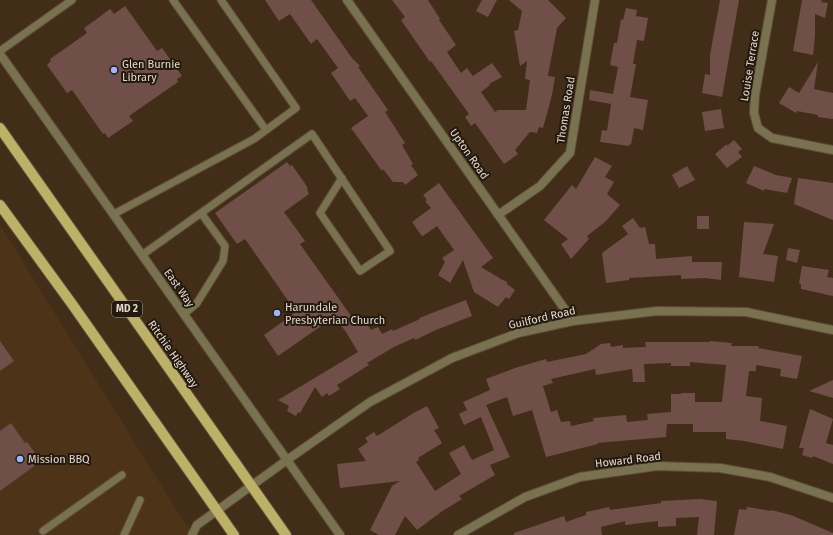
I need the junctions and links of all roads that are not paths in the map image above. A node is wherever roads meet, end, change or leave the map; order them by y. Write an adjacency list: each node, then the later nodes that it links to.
1 (72, 0): 7 (lane)
2 (173, 0): 9 (lane)
3 (221, 0): 9 (lane)
4 (347, 0): 15 (street, Upton Road)
5 (595, 0): 15 (street, Thomas Road)
6 (772, 0): 10 (street, Louise Terrace)
7 (0, 52): 14 (street, East Way)
8 (0, 128): 22 (main road, Ritchie Highway / MD 2)
9 (266, 130): 14 (lane)
10 (833, 150)
11 (342, 178): 11 (lane); 13 (lane)
12 (0, 205): 25 (main road)
13 (201, 213): 16 (lane); 17 (lane)
14 (114, 214): 16 (street, East Way)
15 (498, 215): 18 (street, Upton Road)
16 (142, 255): 17 (street, East Way)
17 (184, 314): 20 (street, East Way)
18 (573, 321): 19 (street, Guilford Road); 20 (street, Guilford Road)
19 (833, 330)
20 (287, 460): 22 (street, Guilford Road); 31 (street, East Way)
21 (122, 475): 26 (lane)
22 (251, 486): 25 (street, Guilford Road); 30 (main road, Ritchie Highway / MD 2)
23 (833, 498): 32 (street, Howard Road)
24 (140, 500): 27 (lane)
25 (217, 511): 28 (street, Guilford Road); 29 (main road)
26 (43, 531)
27 (124, 535)
28 (192, 535)
29 (234, 535)
30 (286, 535)
31 (340, 535)
32 (458, 535)

